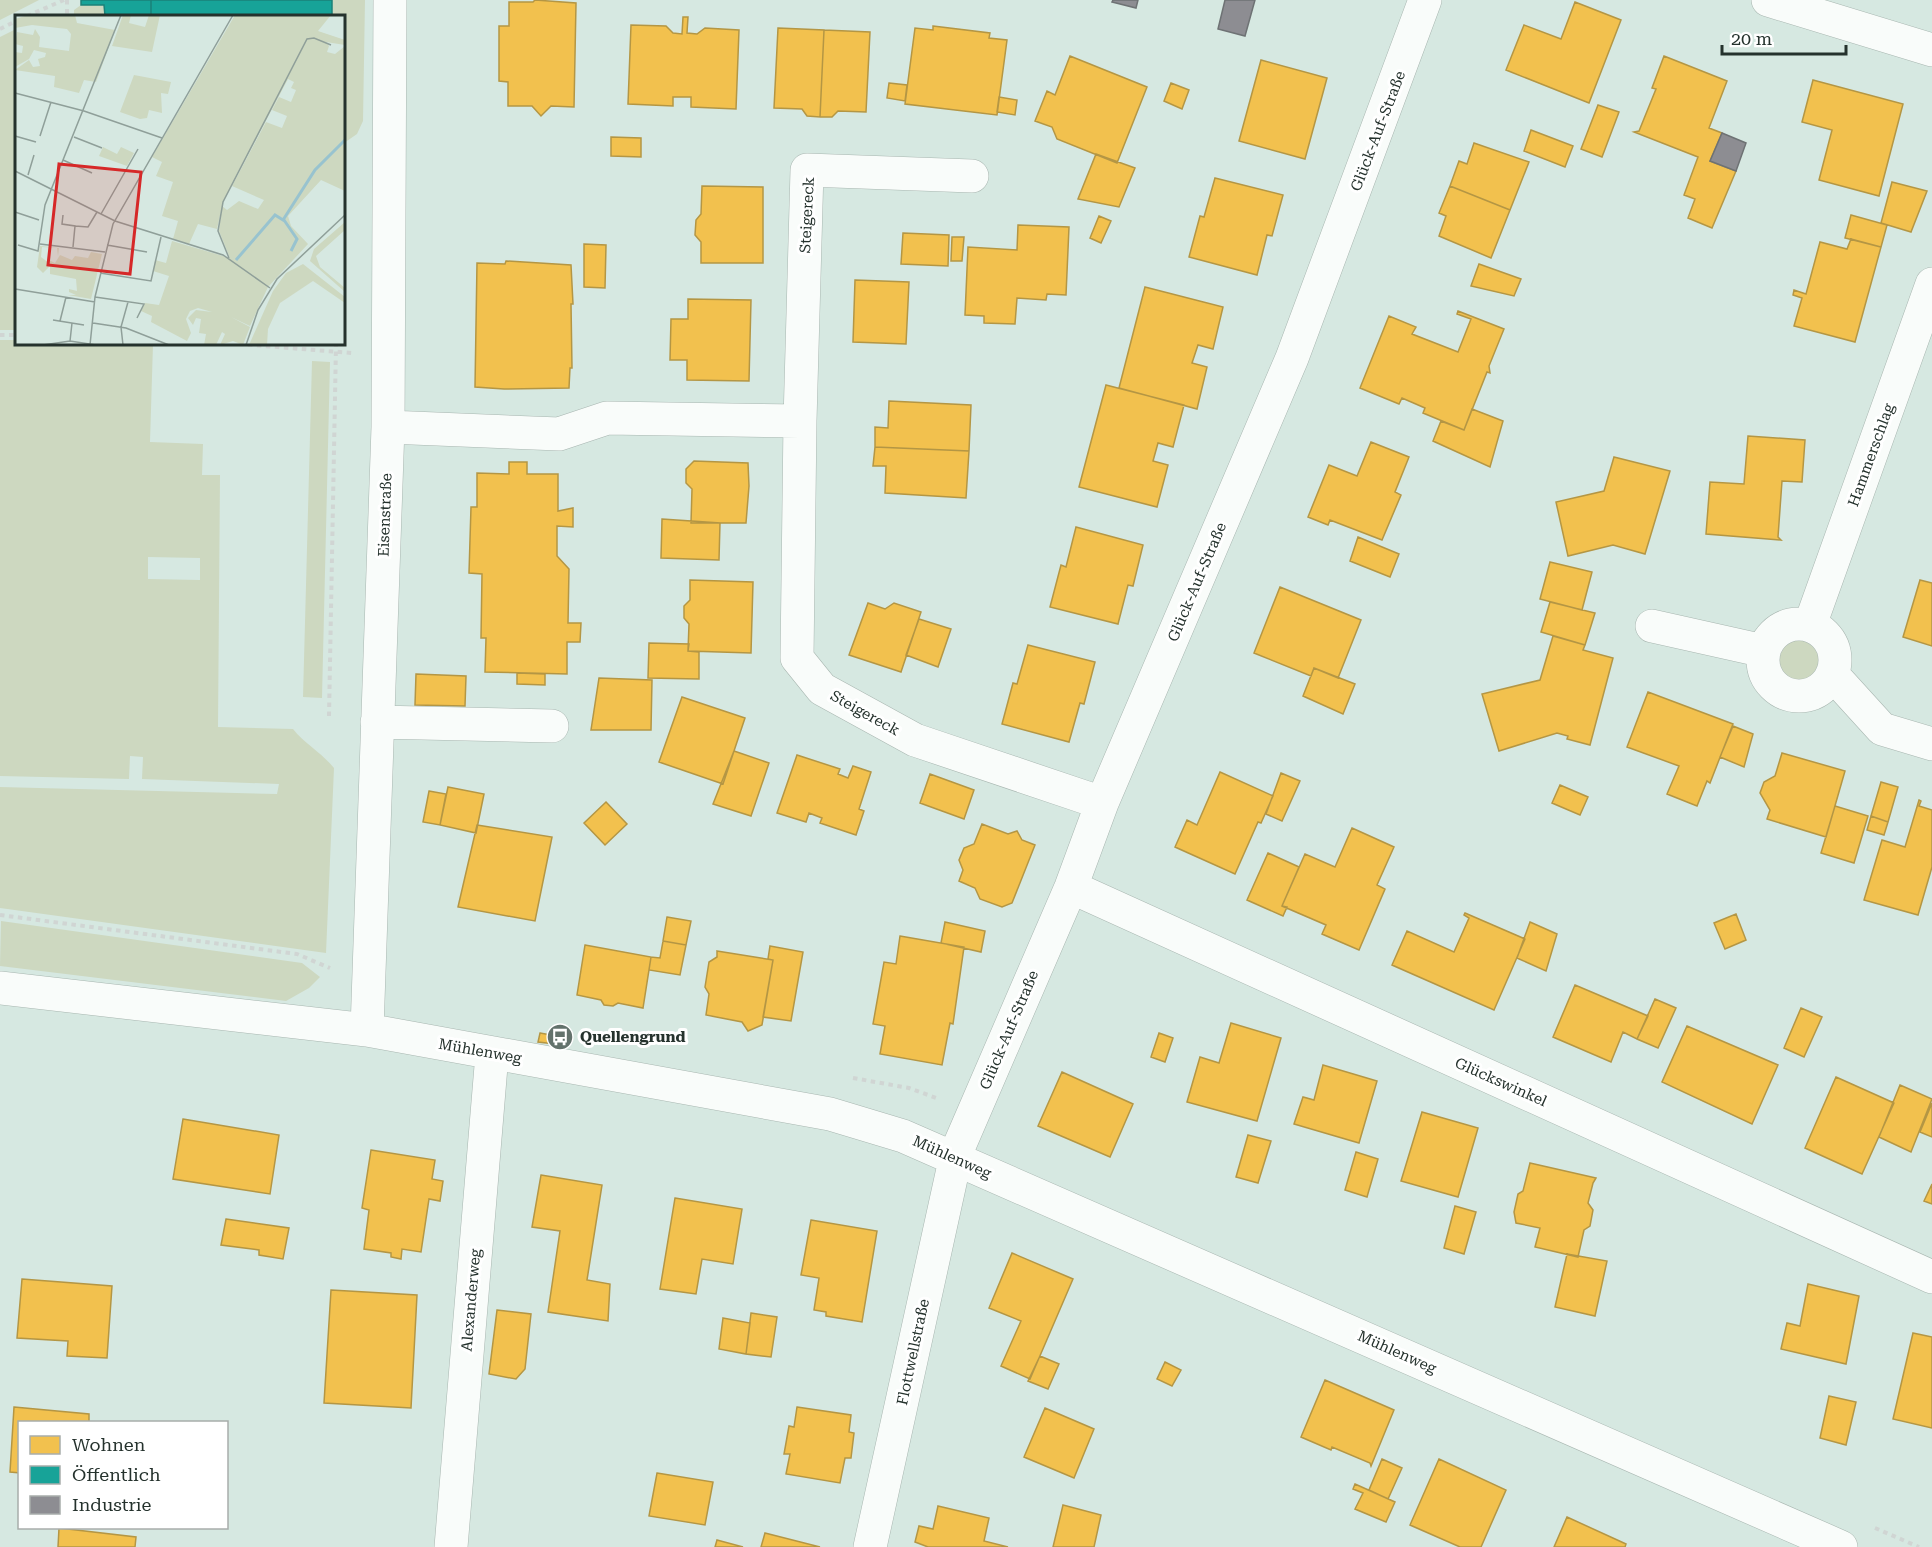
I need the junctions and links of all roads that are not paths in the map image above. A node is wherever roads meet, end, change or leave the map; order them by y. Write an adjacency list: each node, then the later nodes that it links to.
1 (390, 0): 8 (street, Eisenstraße)
2 (1425, 0): 16 (street, Glück-Auf-Straße)
3 (1768, 0): 4 (street)
4 (1932, 50)
5 (972, 176): 7 (street, Steigereck)
6 (1932, 284): 9 (street, Hammerschlag)
7 (800, 421): 8 (street); 16 (street, Steigereck)
8 (388, 427): 13 (street, Eisenstraße)
9 (1810, 625): 11 (street); 12 (street)
10 (1652, 626): 11 (street)
11 (1764, 651): 12 (street)
12 (1832, 674): 15 (street)
13 (377, 722): 14 (street); 19 (street, Eisenstraße)
14 (552, 726)
15 (1932, 744)
16 (1102, 803): 17 (street, Glück-Auf-Straße)
17 (1071, 887): 21 (street, Glück-Auf-Straße); 22 (street, Glückswinkel)
18 (0, 987): 19 (street, Mühlenweg)
19 (367, 1030): 20 (street, Mühlenweg)
20 (492, 1054): 21 (street, Mühlenweg); 23 (street, Alexanderweg)
21 (955, 1158): 24 (street, Flottwellstraße); 25 (street, Mühlenweg)
22 (1932, 1277)
23 (451, 1547)
24 (870, 1547)
25 (1840, 1547)

